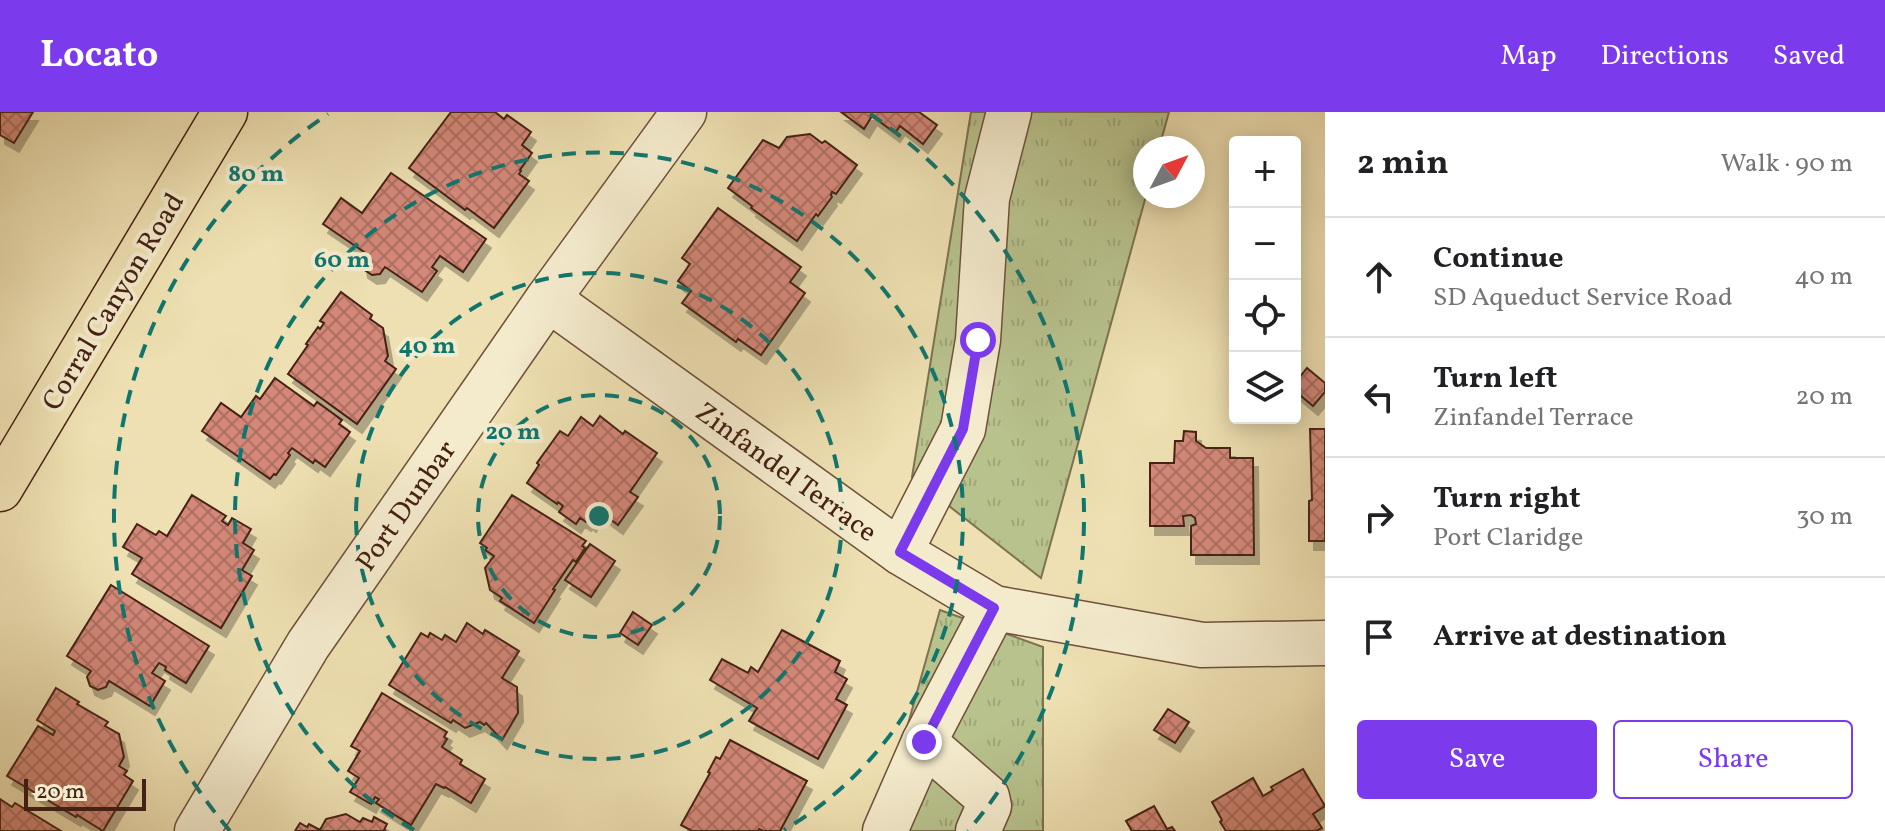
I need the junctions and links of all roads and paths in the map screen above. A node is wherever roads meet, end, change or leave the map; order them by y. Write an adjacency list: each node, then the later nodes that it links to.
1 (225, 112): 5 (main road, Corral Canyon Road)
2 (684, 112): 4 (street, Port Dunbar)
3 (1009, 112): 6 (street)
4 (548, 299): 6 (street, Zinfandel Terrace); 10 (street, Port Dunbar)
5 (0, 489)
6 (900, 552): 7 (street, Zinfandel Terrace)
7 (994, 608): 8 (street, Zinfandel Terrace); 9 (street)
8 (1325, 643)
9 (924, 742): 11 (street); 12 (street)
10 (197, 831)
11 (885, 831)
12 (978, 831)

